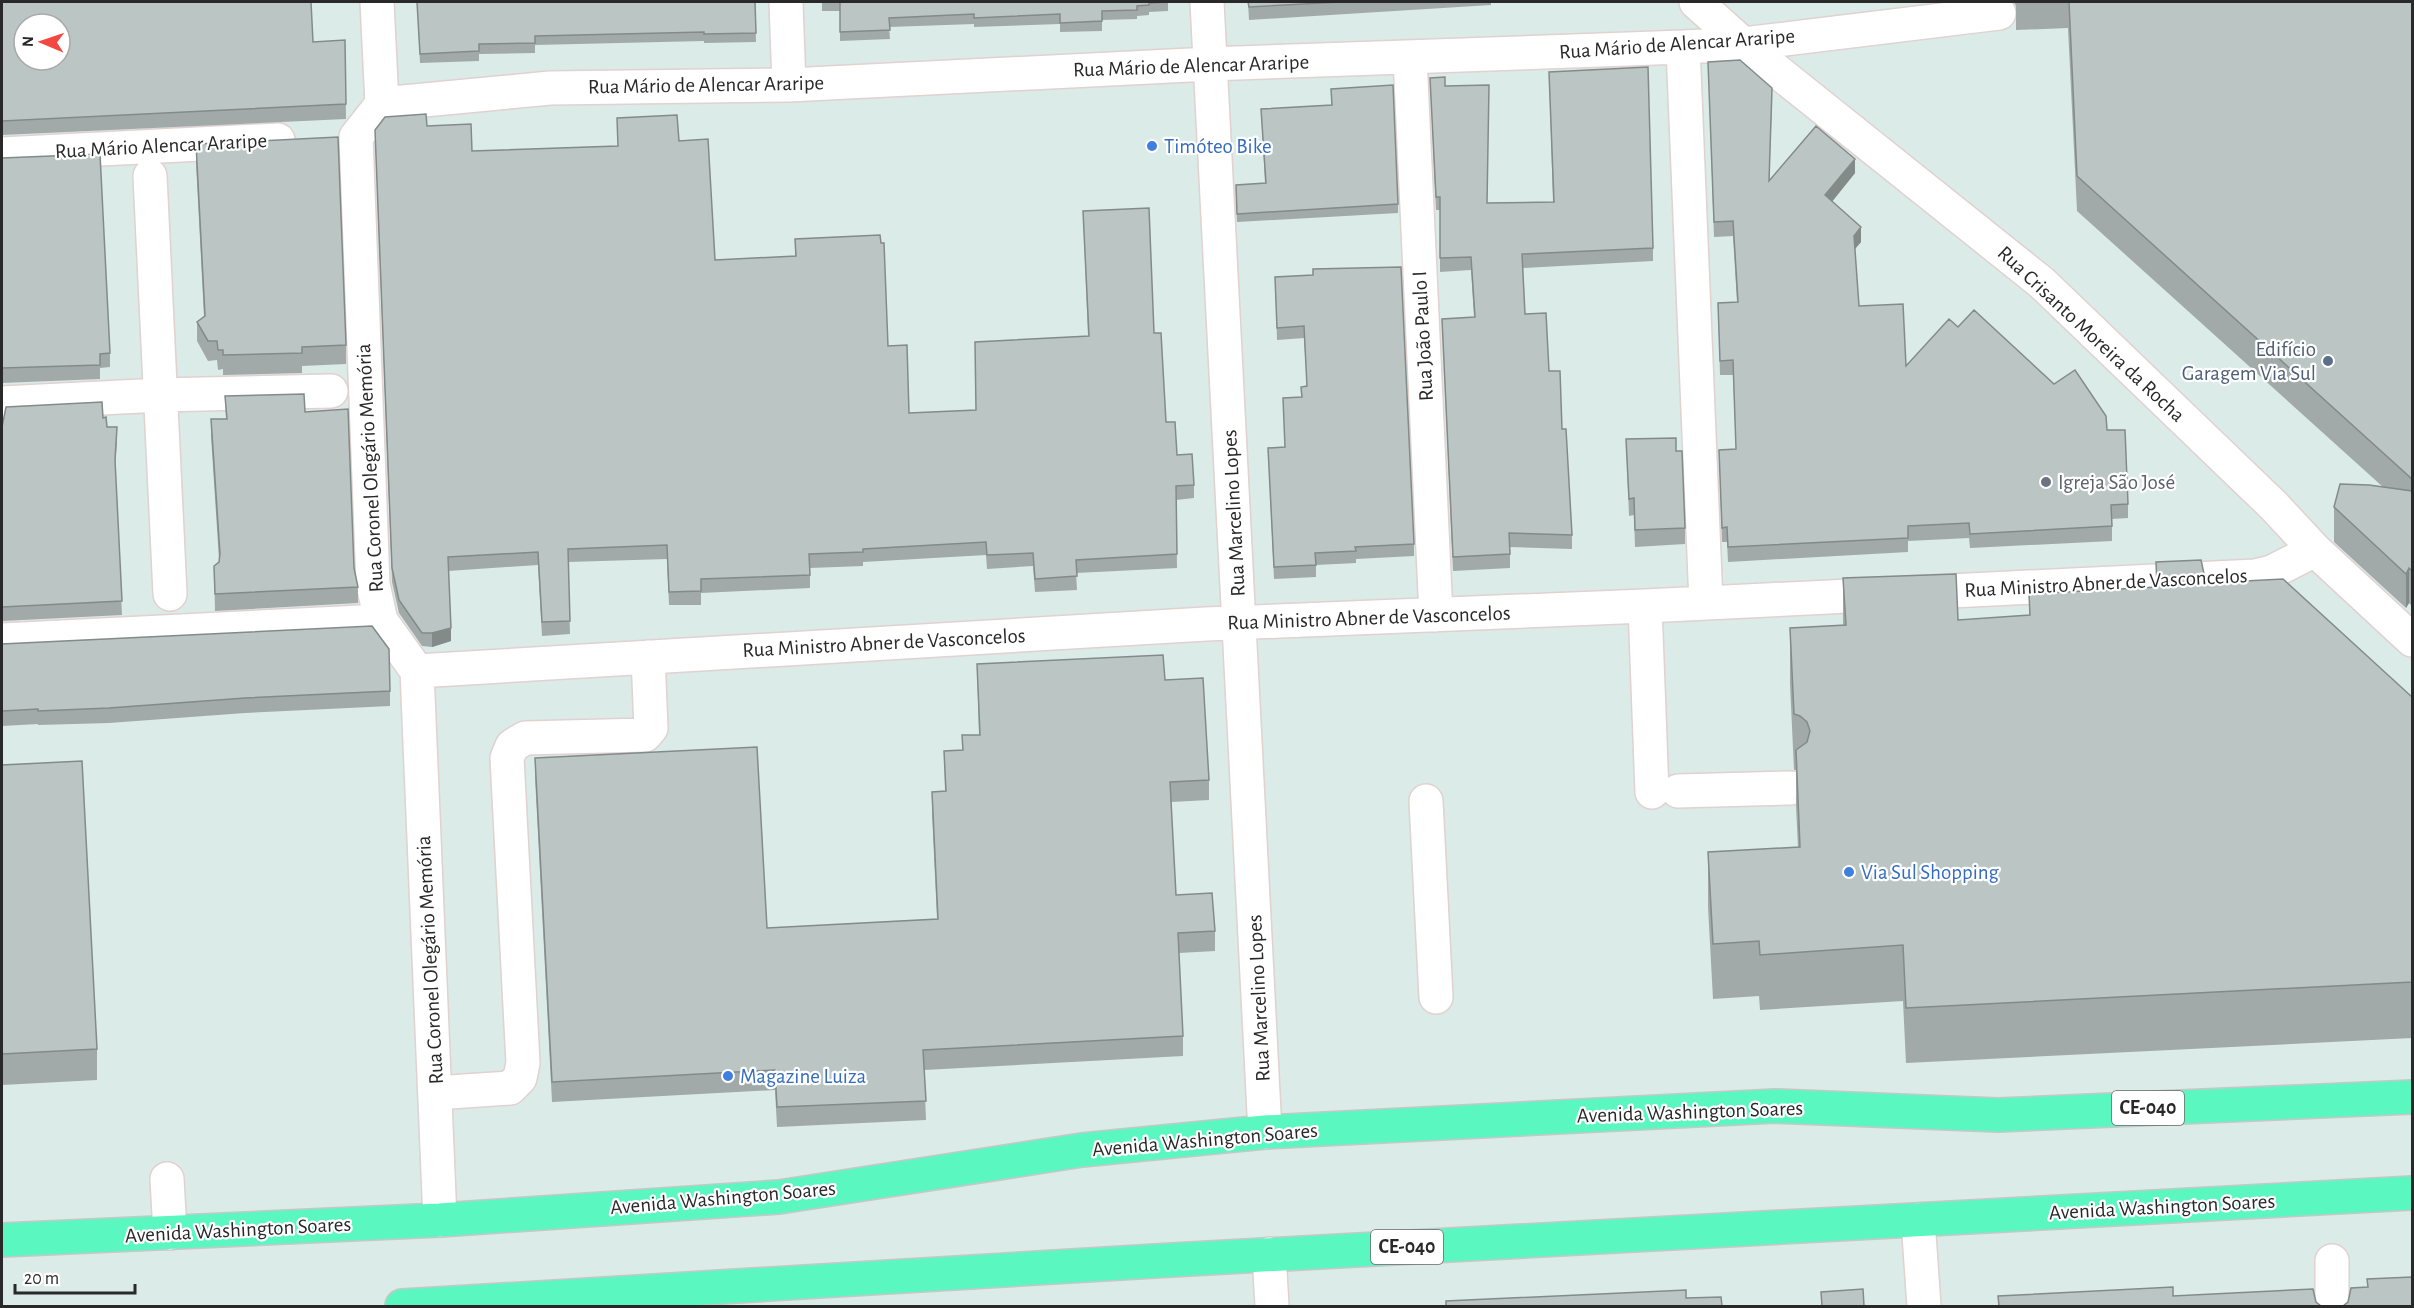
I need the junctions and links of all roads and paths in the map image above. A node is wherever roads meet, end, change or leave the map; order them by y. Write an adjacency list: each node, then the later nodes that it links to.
1 (377, 2): 11 (street)
2 (786, 2): 10 (street)
3 (1207, 2): 9 (street, Rua Marcelino Lopes)
4 (1696, 2): 6 (street, Rua Crisanto Moreira da Rocha)
5 (1999, 12): 6 (street, Rua Mário de Alencar Araripe)
6 (1743, 44): 7 (street, Rua Mário de Alencar Araripe); 18 (street, Rua Crisanto Moreira da Rocha)
7 (1683, 47): 8 (street, Rua Mário de Alencar Araripe); 20 (street)
8 (1410, 58): 9 (street, Rua Mário de Alencar Araripe); 22 (street, Rua João Paulo I)
9 (1210, 64): 10 (street, Rua Mário de Alencar Araripe); 24 (street, Rua Marcelino Lopes)
10 (789, 85): 11 (street, Rua Mário de Alencar Araripe)
11 (382, 104): 12 (street)
12 (332, 138): 13 (street, Rua Mário Alencar Araripe); 23 (street, Rua Coronel Olegário Memória)
13 (2, 154)
14 (150, 176): 16 (street)
15 (331, 391): 16 (street)
16 (161, 395): 17 (street); 19 (street)
17 (2, 403)
18 (2315, 550): 20 (street, Rua Ministro Abner de Vasconcelos); 26 (street, Rua Crisanto Moreira da Rocha)
19 (170, 594)
20 (1706, 603): 21 (street, Rua Ministro Abner de Vasconcelos)
21 (1645, 606): 22 (street, Rua Ministro Abner de Vasconcelos); 29 (street)
22 (1436, 615): 24 (street, Rua Ministro Abner de Vasconcelos)
23 (381, 621): 25 (street); 28 (street, Rua Coronel Olegário Memória)
24 (1240, 623): 27 (street, Rua Ministro Abner de Vasconcelos); 34 (street, Rua Marcelino Lopes)
25 (2, 640)
26 (2412, 640)
27 (648, 657): 28 (street, Rua Ministro Abner de Vasconcelos); 32 (street)
28 (417, 671): 32 (street, Rua Coronel Olegário Memória)
29 (1791, 788)
30 (1426, 801): 31 (street)
31 (1436, 997)
32 (435, 1093): 37 (street, Rua Coronel Olegário Memória)
33 (2412, 1097): 34 (highway, Avenida Washington Soares / CE-040)
34 (1265, 1132): 37 (highway, Avenida Washington Soares / CE-040)
35 (167, 1179): 39 (street)
36 (2412, 1193): 38 (highway, Avenida Washington Soares / CE-040)
37 (440, 1220): 39 (highway, Avenida Washington Soares / CE-040)
38 (1918, 1220): 41 (highway, Avenida Washington Soares / CE-040); 46 (street)
39 (170, 1233): 40 (highway, Avenida Washington Soares / CE-040)
40 (2, 1240)
41 (1269, 1254): 43 (highway, Avenida Washington Soares / CE-040); 45 (street)
42 (2332, 1261): 47 (street)
43 (445, 1305): 44 (highway, Avenida Washington Soares / CE-040)
44 (402, 1306)
45 (1272, 1306)
46 (1924, 1306)
47 (2332, 1306)

